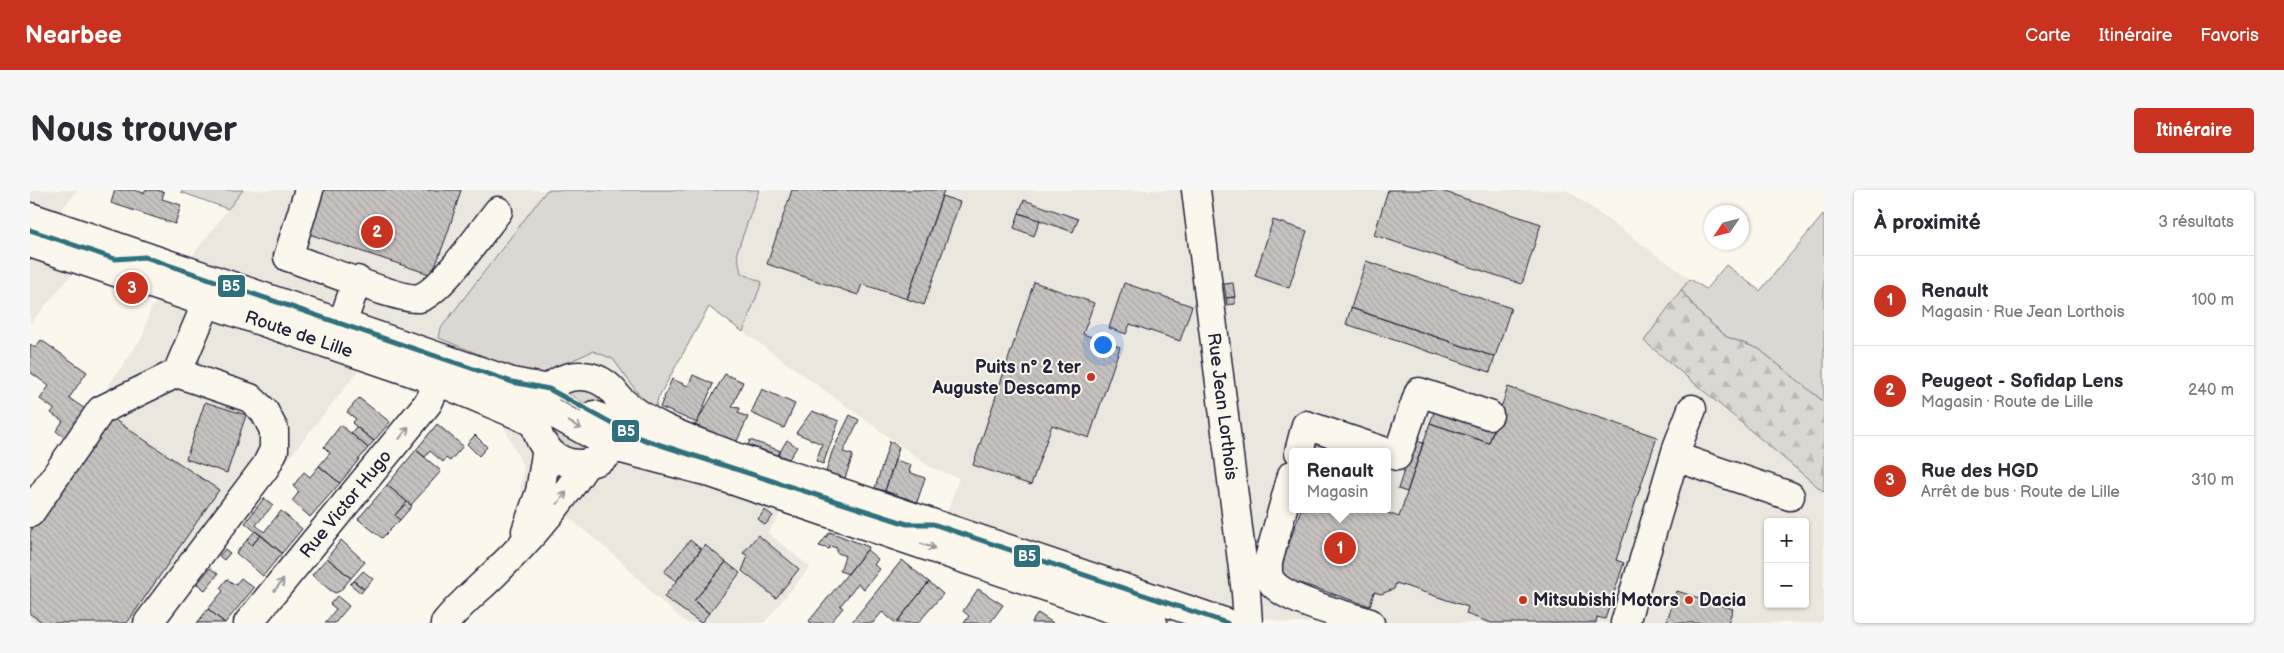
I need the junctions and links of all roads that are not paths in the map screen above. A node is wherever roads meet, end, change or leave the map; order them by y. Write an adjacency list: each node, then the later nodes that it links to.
1 (309, 190): 8 (main road)
2 (1196, 190): 30 (main road, Rue Jean Lorthois)
3 (498, 211): 8 (main road)
4 (30, 217): 7 (main road, Route de Lille)
5 (30, 230): 7 (main road)
6 (30, 243): 9 (main road)
7 (145, 257): 10 (main road, Route de Lille)
8 (357, 280): 10 (main road)
9 (196, 298): 10 (main road); 11 (main road)
10 (338, 335): 12 (main road, Route de Lille); 16 (main road, Route de Lille)
11 (177, 373): 25 (main road); 31 (main road)
12 (438, 381): 16 (main road, Route de Lille); 32 (main road, Rue Victor Hugo, one-way to 12)
13 (618, 398): 16 (main road); 17 (main road); 26 (main road)
14 (1692, 409): 21 (main road)
15 (1489, 416): 20 (main road)
16 (543, 417): 17 (main road); 22 (main road); 27 (main road)
17 (618, 439): 22 (main road); 26 (main road); 28 (main road, one-way to 28)
18 (1300, 448): 19 (main road)
19 (1375, 448)
20 (1391, 454)
21 (1676, 457): 24 (main road); 39 (main road)
22 (587, 463): 27 (main road, one-way to 22)
23 (1289, 487): 29 (main road)
24 (1790, 496)
25 (30, 513)
26 (933, 524): 36 (main road)
27 (518, 548): 33 (main road)
28 (977, 562): 34 (main road); 35 (main road)
29 (1270, 580): 30 (main road); 38 (main road)
30 (1246, 593): 37 (main road, Rue Jean Lorthois)
31 (148, 623)
32 (248, 623)
33 (445, 623)
34 (1153, 623)
35 (1192, 623)
36 (1227, 623)
37 (1248, 623)
38 (1370, 623)
39 (1625, 623)

